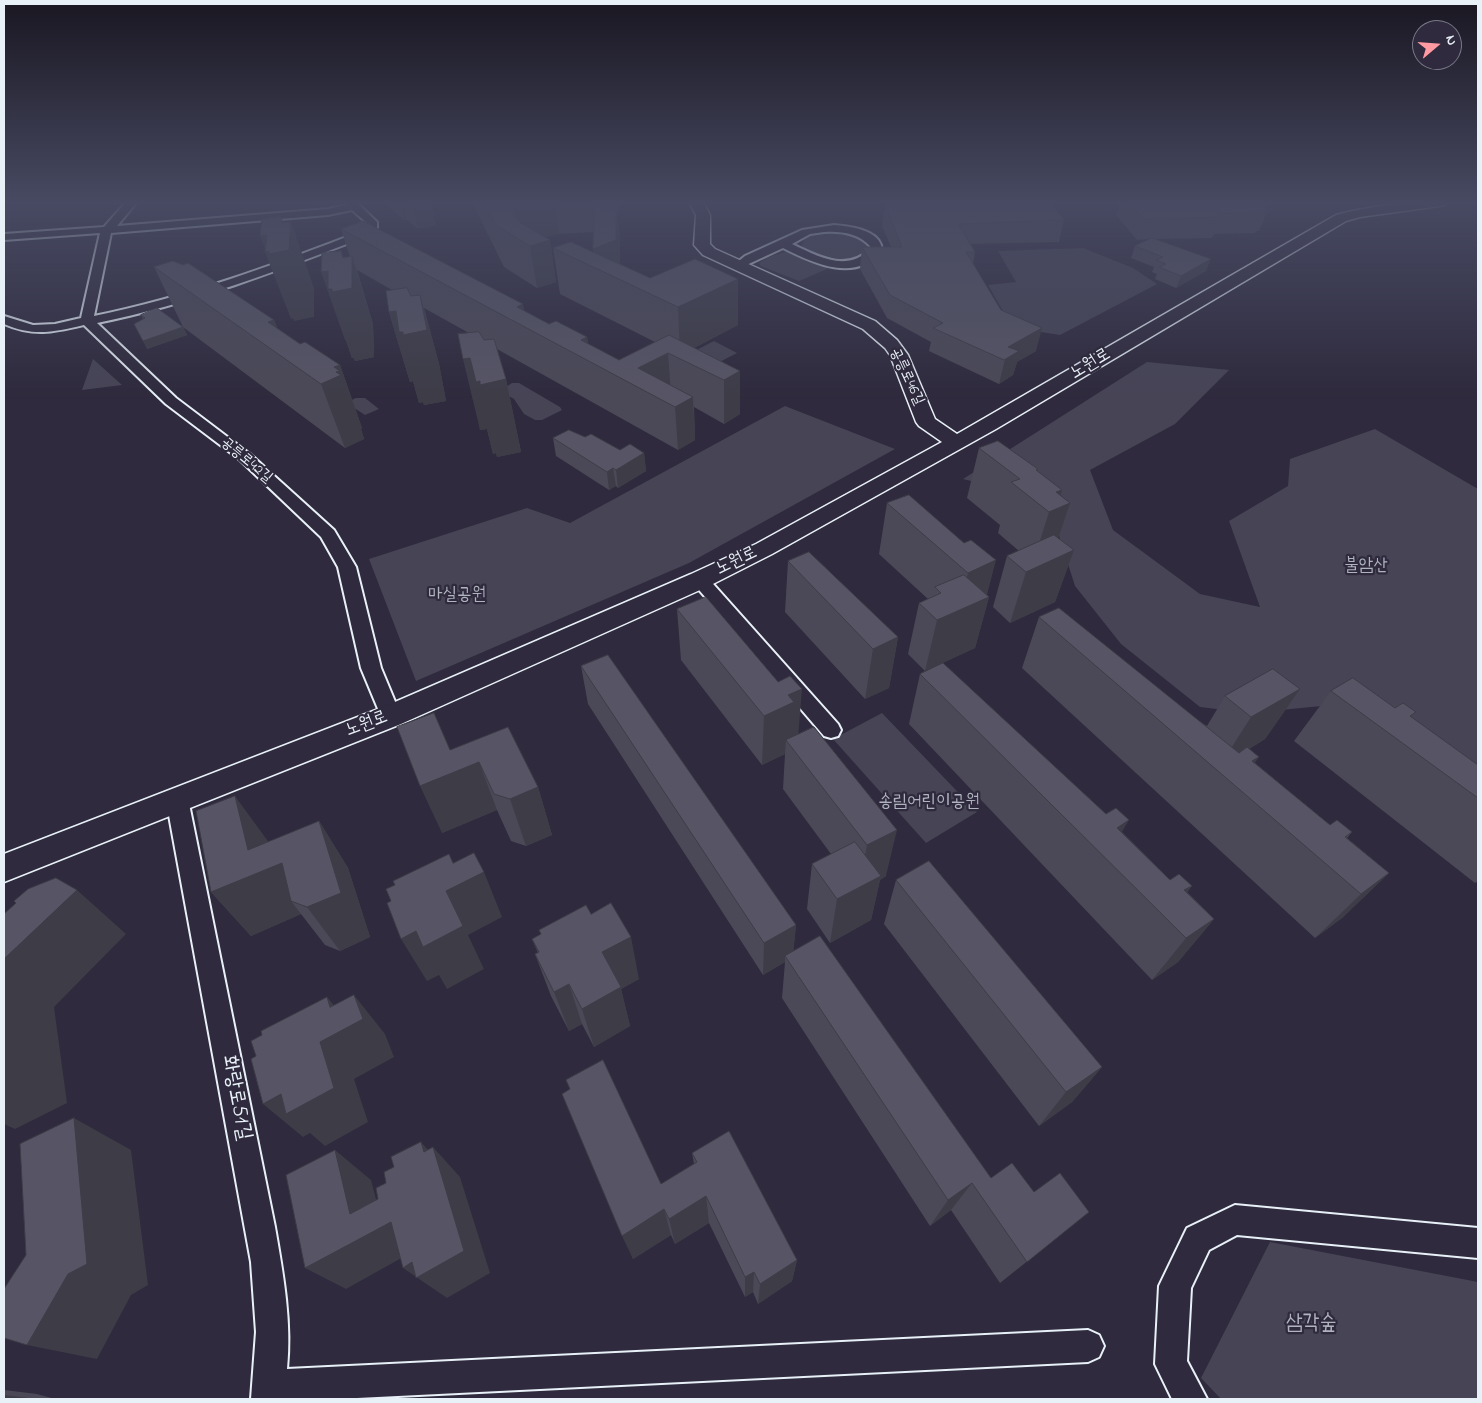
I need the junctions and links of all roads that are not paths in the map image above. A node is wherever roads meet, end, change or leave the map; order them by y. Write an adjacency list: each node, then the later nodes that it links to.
1 (98, 267): 5 (street)
2 (275, 267): 5 (street)
3 (743, 267): 7 (main road, 공릉로46길)
4 (1257, 267): 7 (main road, 노원로)
5 (87, 321): 6 (street); 9 (street, 공릉로42길)
6 (6, 326)
7 (957, 443): 8 (main road, 노원로)
8 (700, 580): 9 (main road, 노원로); 10 (street)
9 (392, 716): 11 (main road, 노원로)
10 (831, 730)
11 (177, 799): 12 (main road, 노원로); 15 (street, 화랑로51길)
12 (4, 868)
13 (1478, 1243): 16 (street)
14 (1088, 1346): 15 (street)
15 (268, 1393)
16 (1190, 1399)

